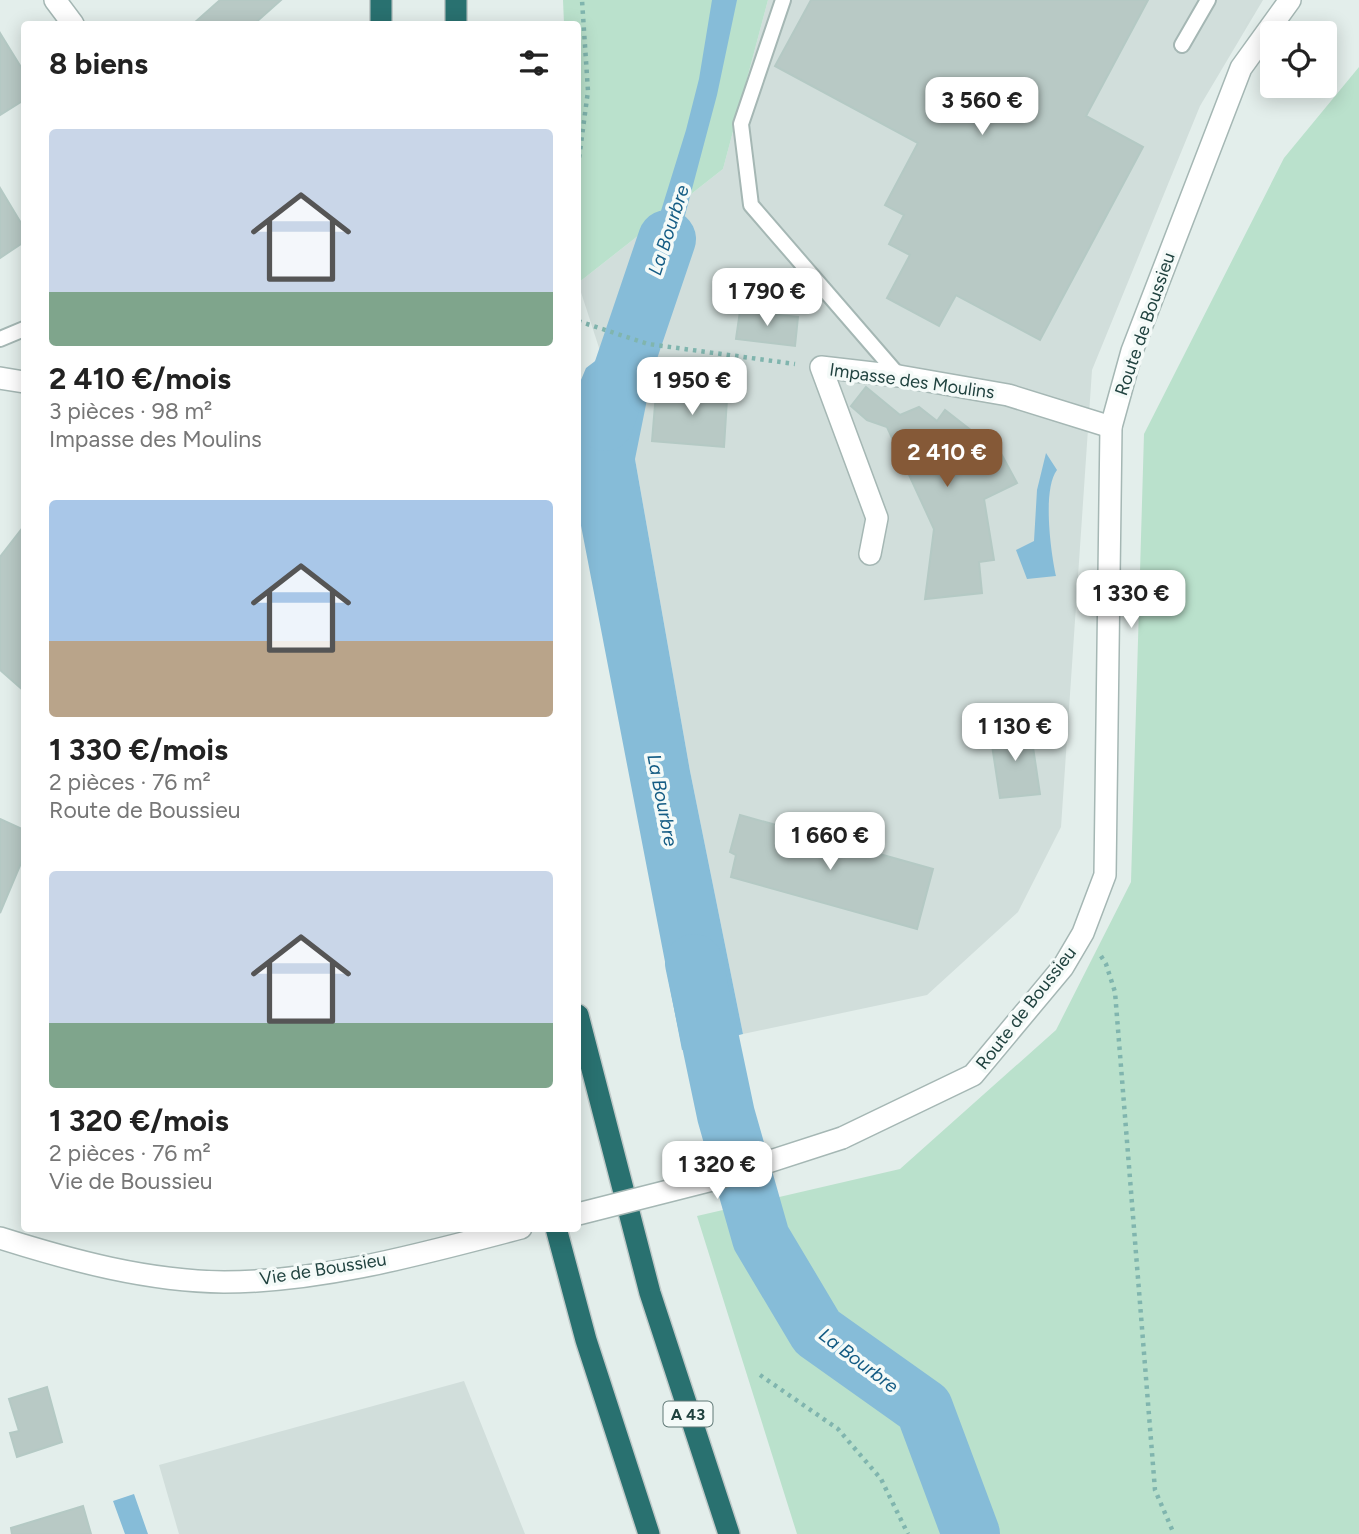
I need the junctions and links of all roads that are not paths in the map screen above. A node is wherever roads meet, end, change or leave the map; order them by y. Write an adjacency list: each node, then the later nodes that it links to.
1 (381, 0): 6 (highway)
2 (456, 0): 7 (highway)
3 (783, 0): 11 (lane)
4 (1208, 0): 8 (lane)
5 (1290, 0): 14 (street, Route de Boussieu)
6 (381, 21)
7 (456, 21)
8 (1182, 45)
9 (21, 329): 10 (lane)
10 (0, 339)
11 (899, 376): 14 (street, Impasse des Moulins); 15 (street, Impasse des Moulins)
12 (0, 378): 13 (street)
13 (21, 382)
14 (1111, 427): 17 (street, Route de Boussieu, bridge)
15 (870, 554)
16 (581, 1027): 22 (highway, A 43)
17 (581, 1213)
18 (505, 1232): 20 (street, Vie de Boussieu)
19 (557, 1232): 21 (highway)
20 (0, 1238)
21 (649, 1534)
22 (729, 1534)

